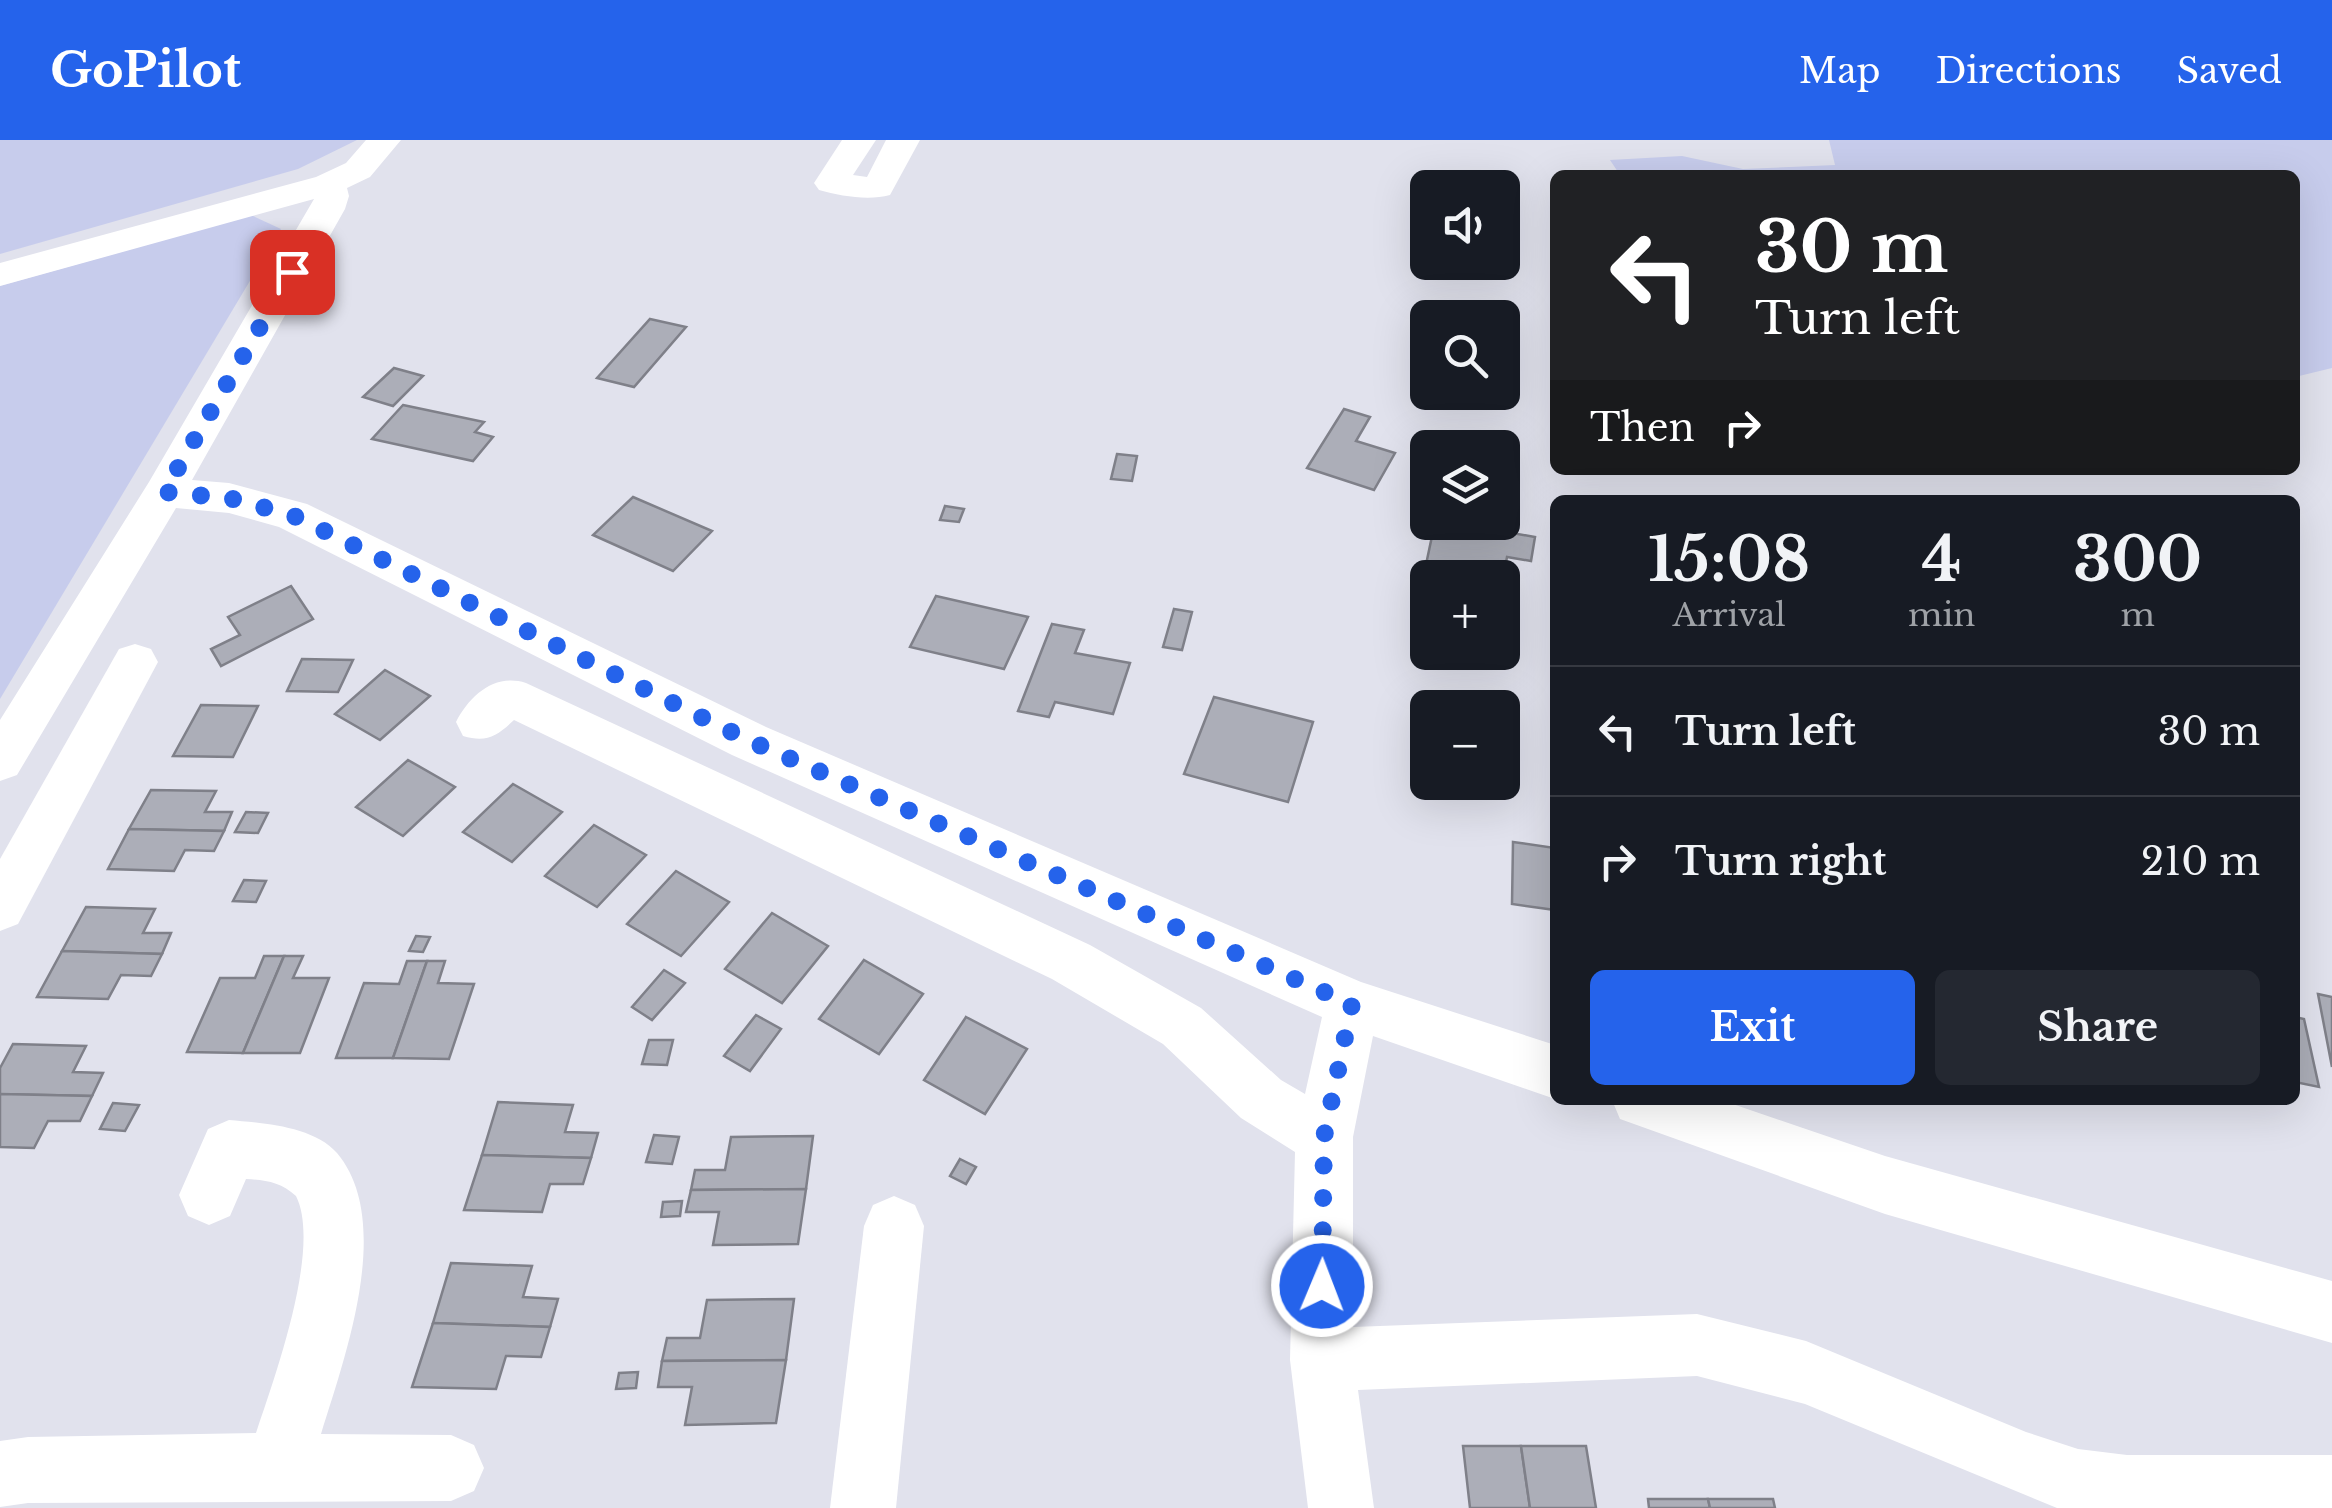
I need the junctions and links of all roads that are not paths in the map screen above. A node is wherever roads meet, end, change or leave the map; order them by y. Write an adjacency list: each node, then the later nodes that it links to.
1 (384, 140): 4 (street)
2 (859, 140): 3 (street)
3 (903, 140)
4 (328, 184): 5 (street); 6 (street)
5 (0, 275)
6 (164, 492): 9 (street); 11 (street)
7 (134, 662): 10 (street)
8 (480, 722): 14 (street)
9 (0, 761)
10 (0, 908)
11 (1352, 1004): 12 (street); 14 (street)
12 (1550, 1070)
13 (1654, 1105): 17 (street)
14 (1324, 1137): 18 (street)
15 (209, 1195): 19 (street)
16 (894, 1226): 23 (street)
17 (2332, 1312)
18 (1322, 1360): 22 (street); 24 (street)
19 (278, 1466): 20 (street); 21 (street)
20 (451, 1468)
21 (0, 1474)
22 (2332, 1488)
23 (863, 1508)
24 (1341, 1508)

